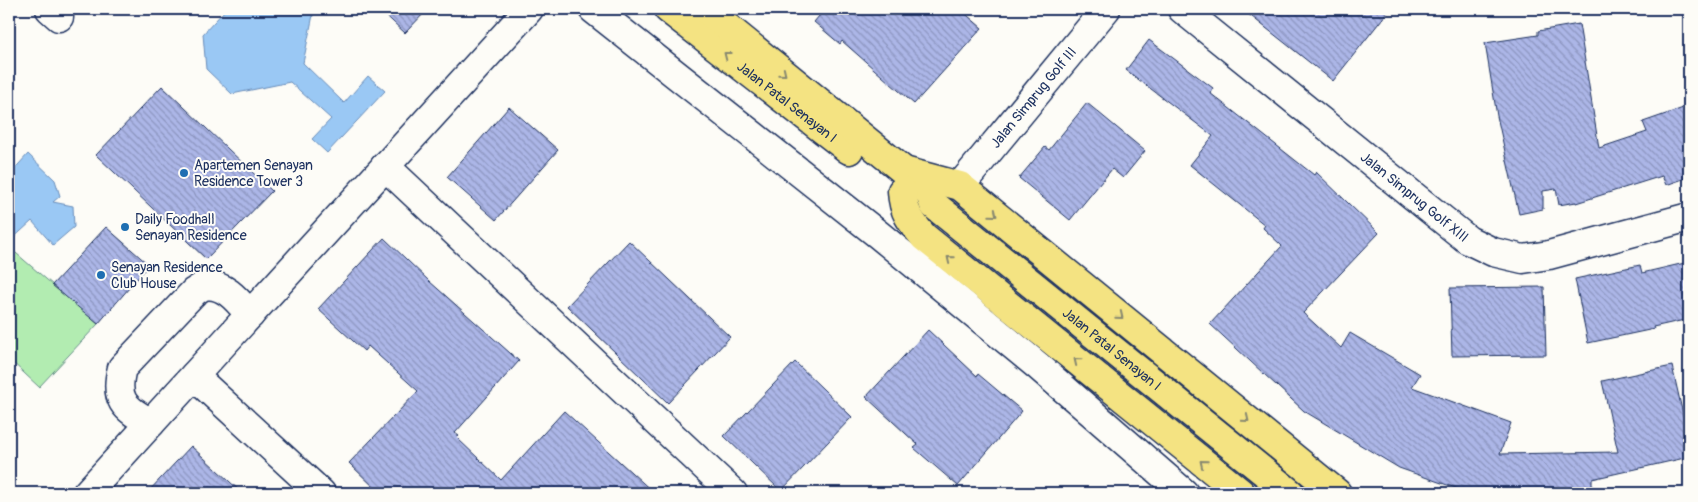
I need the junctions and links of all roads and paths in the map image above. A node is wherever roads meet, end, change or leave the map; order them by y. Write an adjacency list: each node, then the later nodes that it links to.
1 (529, 9): 7 (street)
2 (593, 9): 17 (street)
3 (668, 9): 8 (main road, Jalan Patal Senayan I, one-way to 3)
4 (705, 9): 8 (main road, Jalan Patal Senayan I, one-way to 8)
5 (1106, 9): 9 (street, Jalan Simprug Golf III)
6 (1182, 9): 10 (street, Jalan Simprug Golf XIII)
7 (385, 166): 11 (street); 16 (street)
8 (903, 181): 9 (main road); 18 (main road, one-way to 8); 19 (main road, Jalan Patal Senayan I)
9 (960, 186): 20 (main road, one-way to 20)
10 (1689, 217)
11 (250, 315): 12 (street); 13 (street)
12 (194, 376): 13 (street); 15 (street)
13 (150, 423): 14 (street)
14 (86, 493)
15 (321, 493)
16 (733, 493)
17 (1184, 493)
18 (1241, 493)
19 (1290, 493)
20 (1337, 493)

